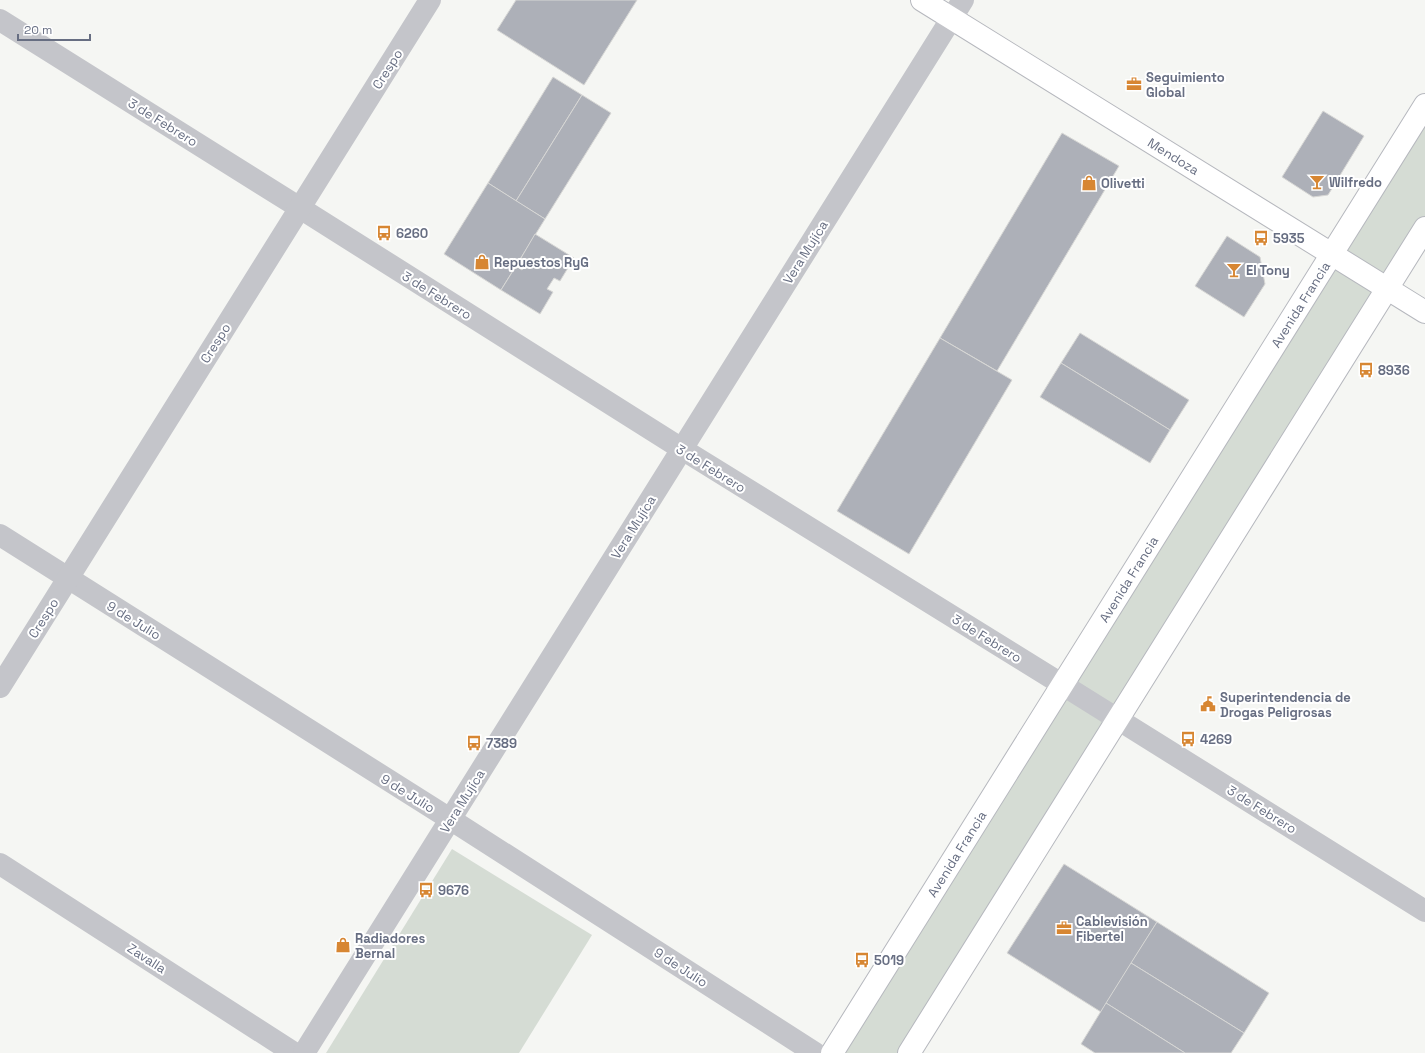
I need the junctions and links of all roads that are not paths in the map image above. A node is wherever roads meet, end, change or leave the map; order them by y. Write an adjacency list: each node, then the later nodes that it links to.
1 (430, 0): 6 (street, Crespo)
2 (922, 0): 3 (main road, Mendoza)
3 (957, 9): 8 (main road, Mendoza); 11 (street, Vera Mujíca)
4 (0, 20): 6 (street, 3 de Febrero)
5 (1425, 105): 8 (main road, Avenida Francia)
6 (300, 208): 11 (street, 3 de Febrero); 13 (street, Crespo)
7 (1425, 228): 9 (main road)
8 (1332, 254): 9 (main road, Mendoza); 14 (main road, Avenida Francia)
9 (1388, 289): 10 (main road, Mendoza); 16 (main road)
10 (1425, 312)
11 (682, 450): 14 (street, 3 de Febrero); 17 (street, Vera Mujíca)
12 (0, 535): 13 (street, 9 de Julio)
13 (68, 578): 15 (street, Crespo); 17 (street, 9 de Julio)
14 (1063, 685): 16 (street, 3 de Febrero); 23 (main road, Avenida Francia)
15 (0, 687)
16 (1118, 719): 19 (street, 3 de Febrero); 24 (main road)
17 (450, 819): 21 (street, Vera Mujíca); 22 (street, 9 de Julio)
18 (0, 864): 20 (street, Zavalla)
19 (1425, 911)
20 (294, 1053)
21 (304, 1053)
22 (815, 1053)
23 (832, 1053)
24 (909, 1053)

